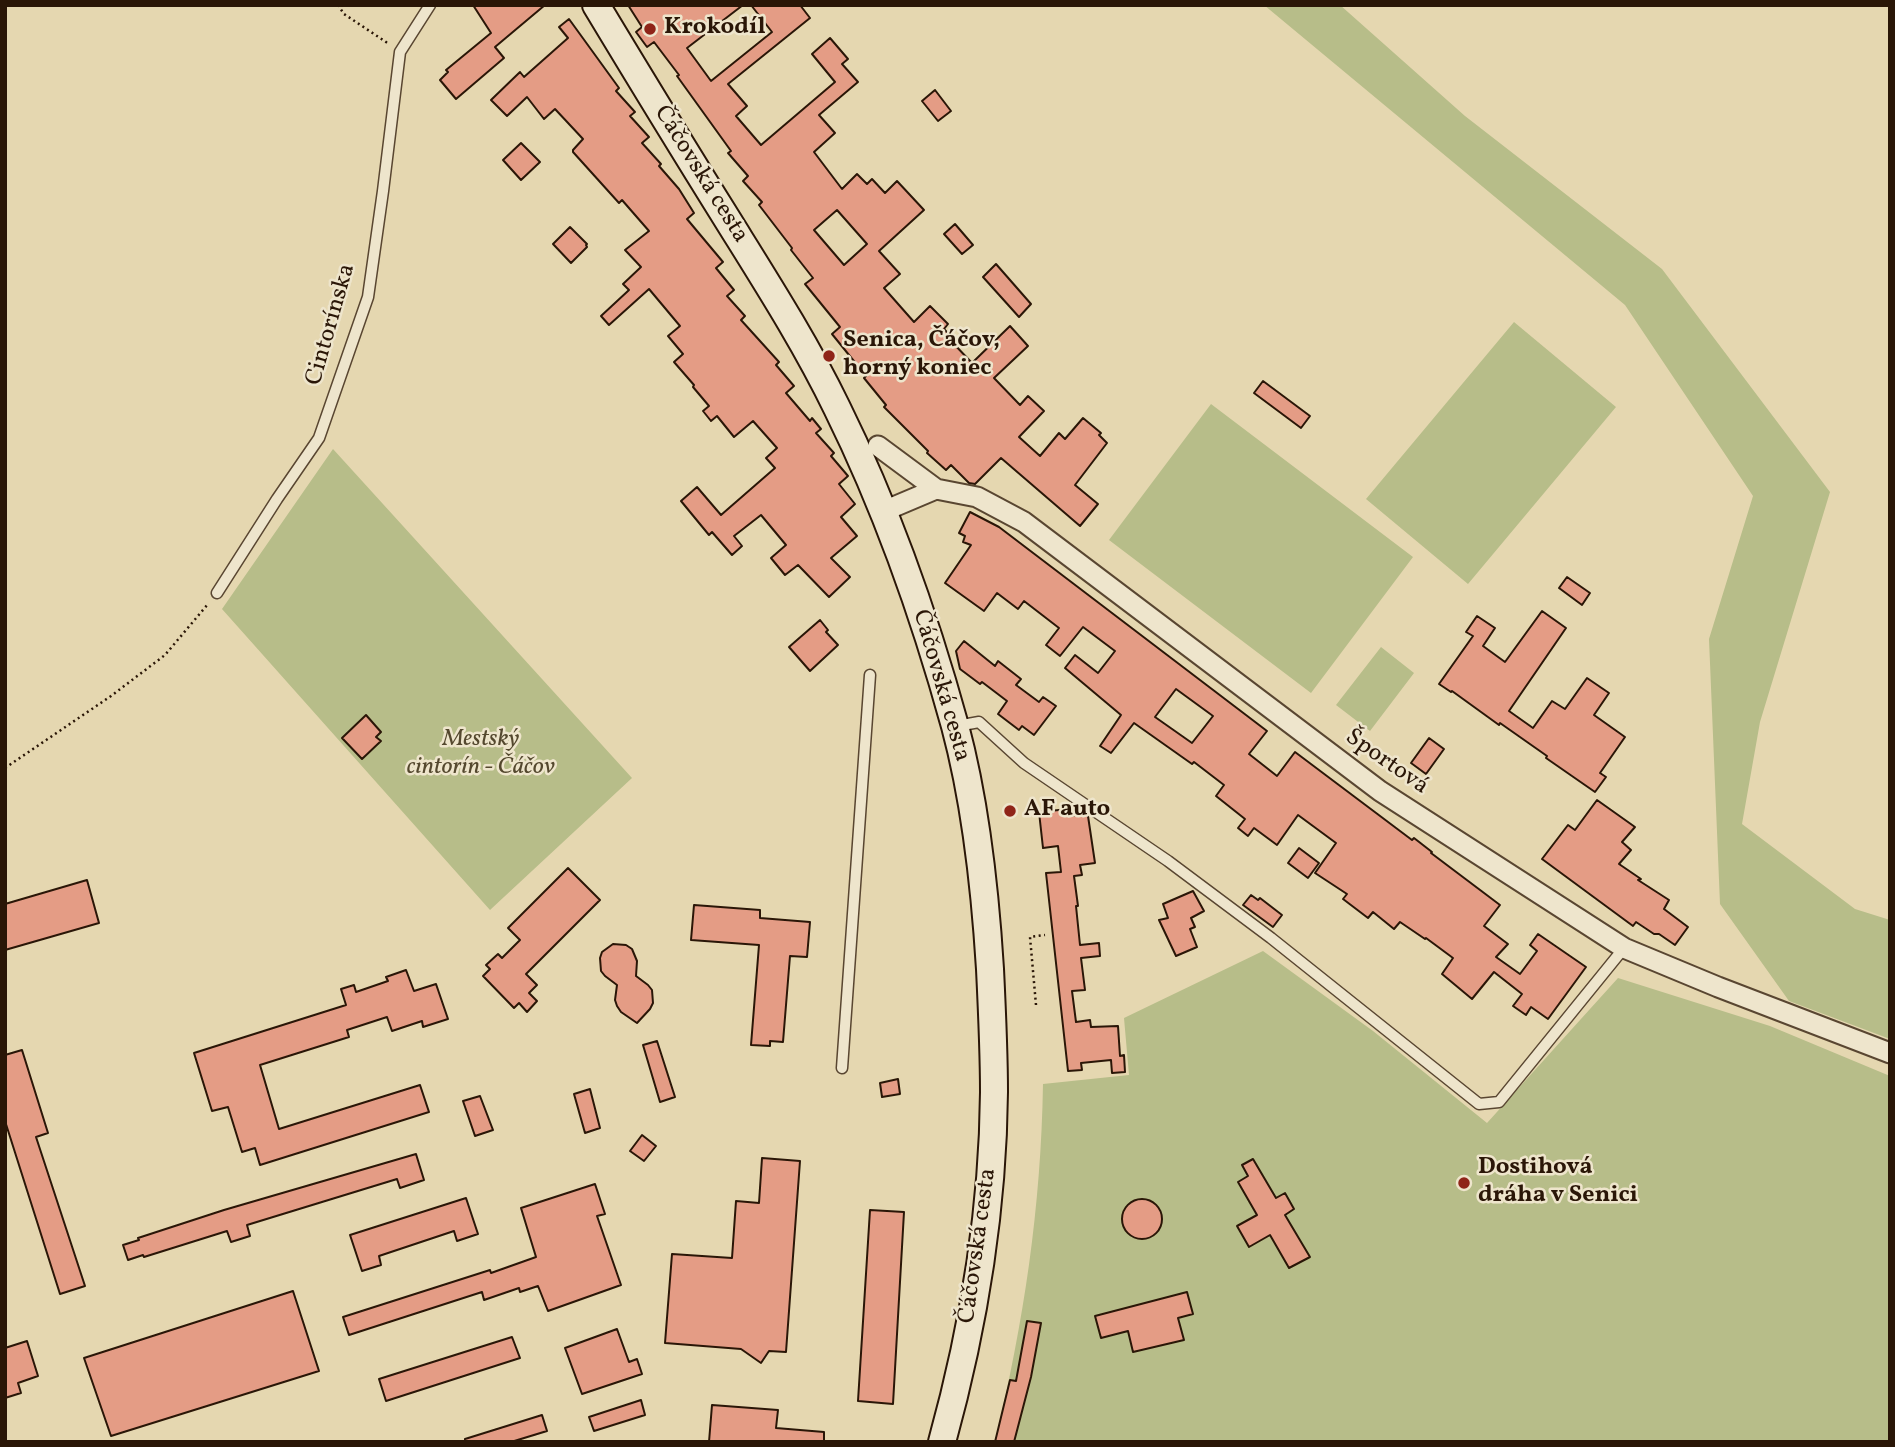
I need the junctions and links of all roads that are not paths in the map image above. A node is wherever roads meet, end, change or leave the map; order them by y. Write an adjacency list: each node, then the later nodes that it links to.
1 (430, 5): 6 (lane, Cintorínska)
2 (596, 5): 5 (main road, Čáčovská cesta)
3 (878, 446): 4 (street)
4 (936, 489): 5 (street); 9 (street, Športová)
5 (884, 511): 8 (main road, Čáčovská cesta)
6 (217, 593)
7 (870, 675): 11 (lane)
8 (955, 727): 9 (lane); 12 (main road, Čáčovská cesta)
9 (1624, 948): 10 (street, Športová)
10 (1890, 1053)
11 (842, 1068)
12 (942, 1442)

